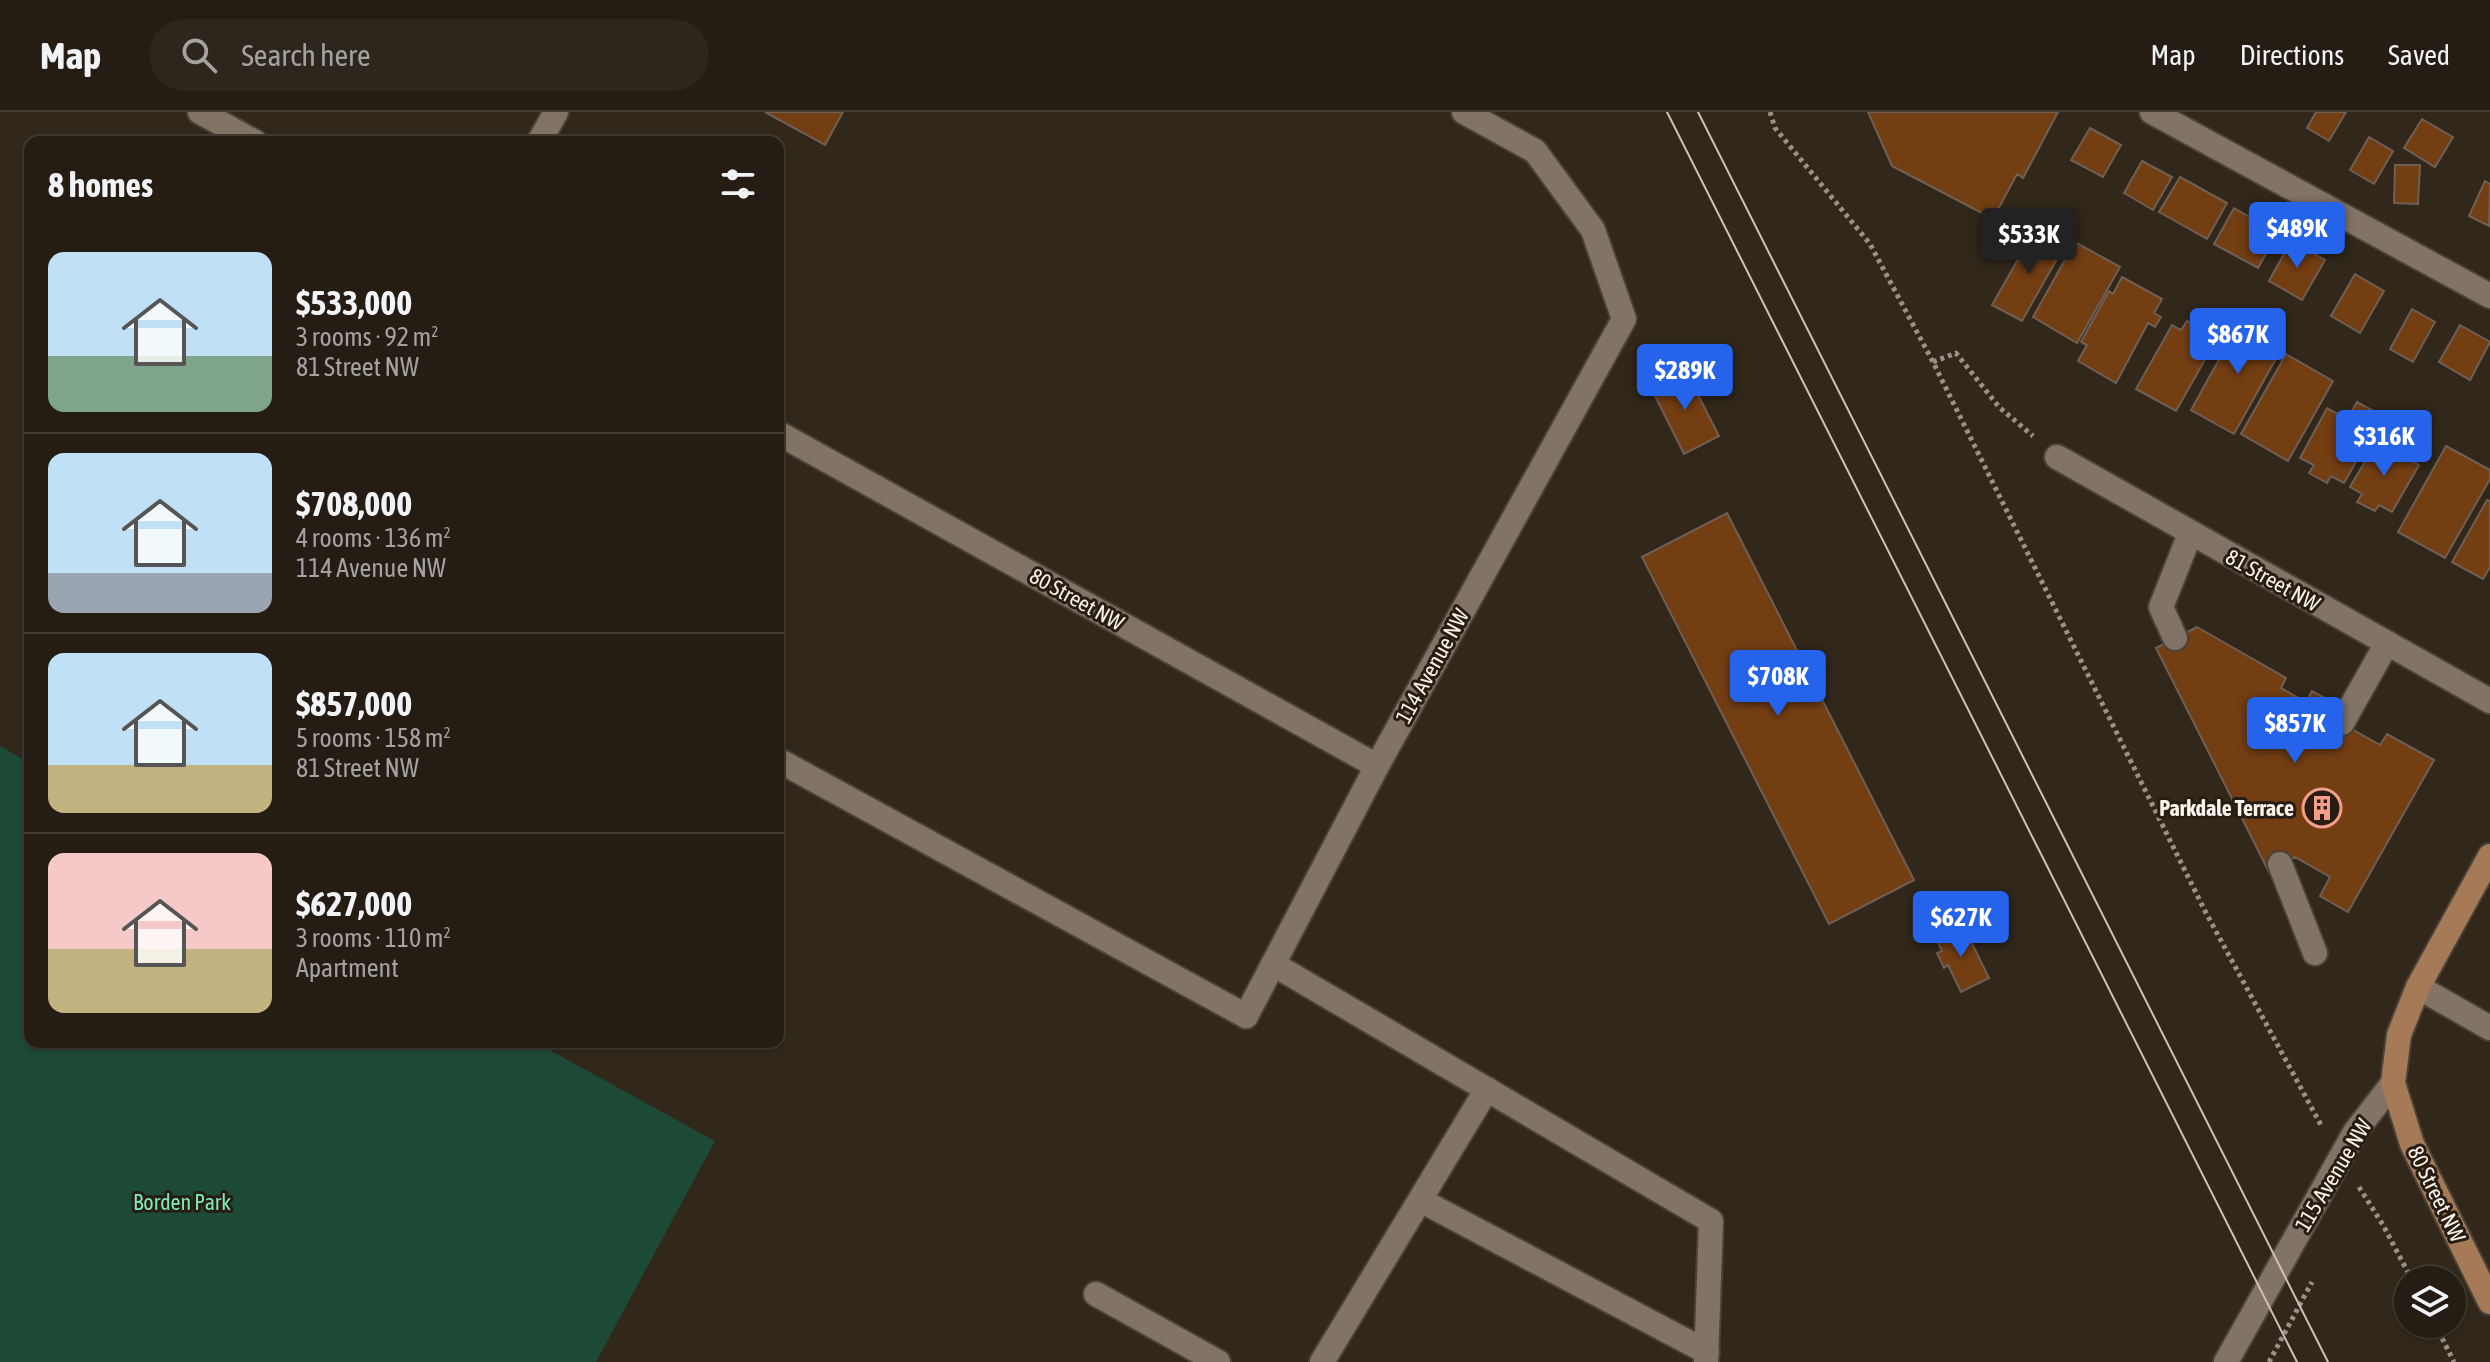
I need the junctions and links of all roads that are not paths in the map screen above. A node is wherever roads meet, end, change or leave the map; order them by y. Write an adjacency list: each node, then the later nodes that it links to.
1 (556, 112): 6 (street)
2 (1464, 112): 16 (street, 114 Avenue NW)
3 (2152, 112): 7 (street)
4 (210, 114): 5 (street)
5 (245, 136)
6 (542, 136)
7 (2490, 296)
8 (784, 436): 16 (street, 80 Street NW)
9 (2057, 457): 10 (street, 81 Street NW)
10 (2190, 534): 11 (street); 12 (street, 81 Street NW)
11 (2175, 638)
12 (2387, 643): 13 (street, 81 Street NW); 14 (street)
13 (2490, 701)
14 (2342, 723)
15 (784, 763): 20 (street, 114 Avenue NW)
16 (1377, 766): 20 (street, 114 Avenue NW)
17 (2490, 856): 21 (street)
18 (2280, 864): 19 (street)
19 (2315, 953)
20 (1273, 964): 24 (street)
21 (2418, 987): 22 (street); 23 (street)
22 (2490, 1028)
23 (2393, 1083): 27 (street, 80 Street NW); 31 (street, 115 Avenue NW)
24 (1487, 1089): 25 (street); 28 (street)
25 (1420, 1200): 28 (street); 30 (street)
26 (1096, 1294): 29 (street)
27 (2490, 1302)
28 (1707, 1357)
29 (1218, 1362)
30 (1322, 1362)
31 (2226, 1362)

